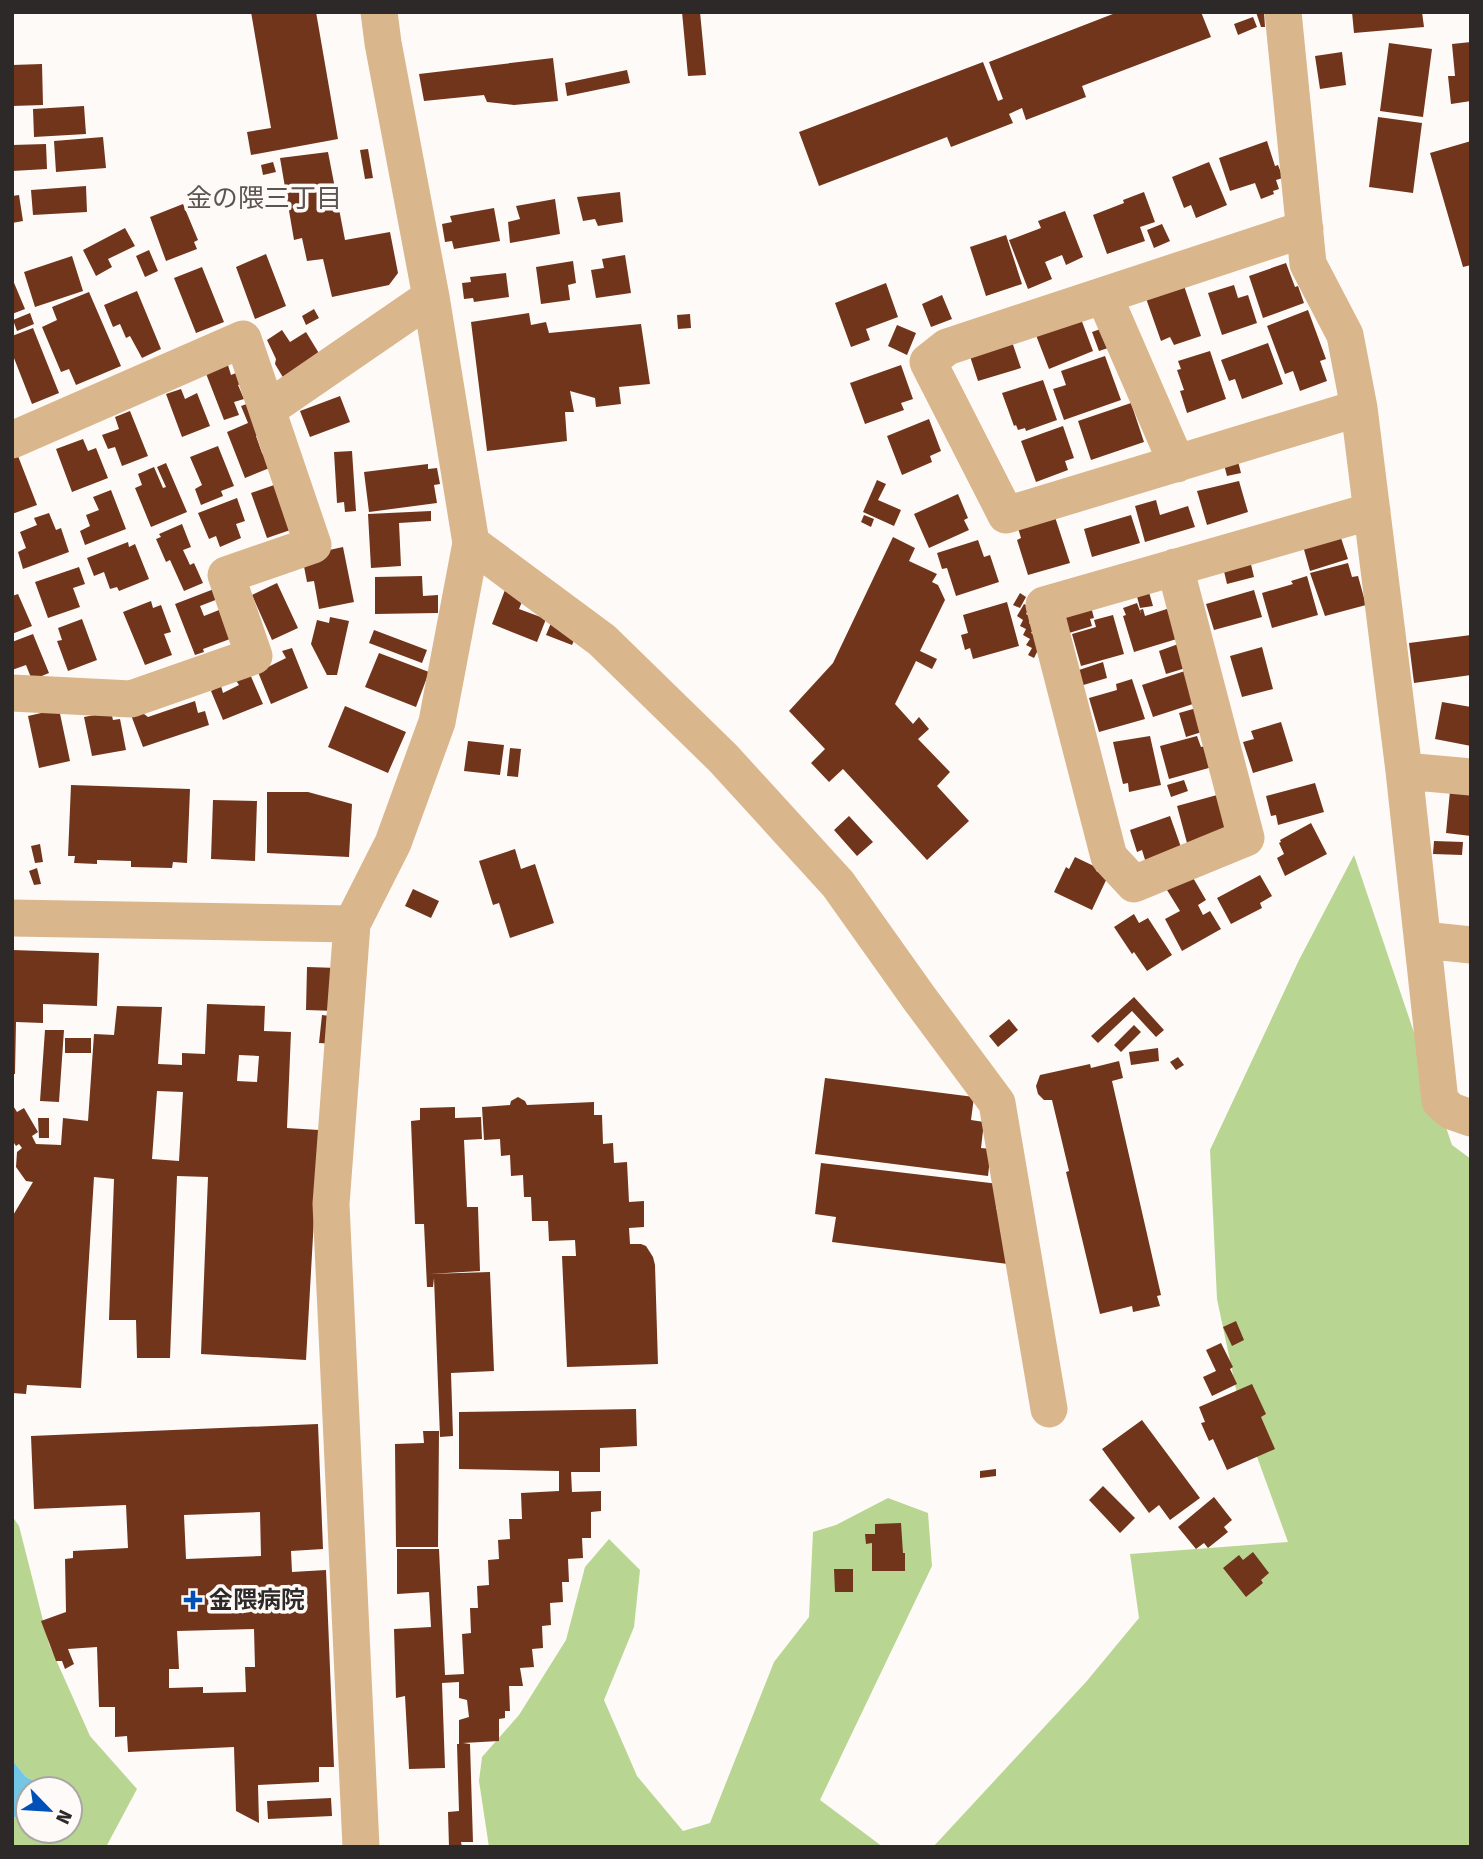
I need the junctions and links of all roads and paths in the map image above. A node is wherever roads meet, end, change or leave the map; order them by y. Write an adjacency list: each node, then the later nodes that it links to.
1 (379, 12): 5 (street)
2 (1283, 12): 3 (street)
3 (1305, 229): 4 (street); 6 (street)
4 (1104, 296): 9 (street); 9 (street)
5 (431, 297): 7 (street); 11 (street)
6 (1359, 408): 9 (street); 10 (street)
7 (268, 409): 8 (street); 13 (street)
8 (12, 440)
9 (1177, 464)
10 (1372, 510): 12 (street); 14 (street)
11 (471, 543): 17 (street); 21 (street)
12 (1175, 567): 12 (street)
13 (12, 693)
14 (1404, 771): 15 (street); 18 (street)
15 (1471, 777)
16 (12, 918): 17 (street)
17 (352, 924): 22 (street)
18 (1423, 940): 19 (street); 20 (street)
19 (1471, 945)
20 (1471, 1118)
21 (1049, 1409)
22 (361, 1847)

